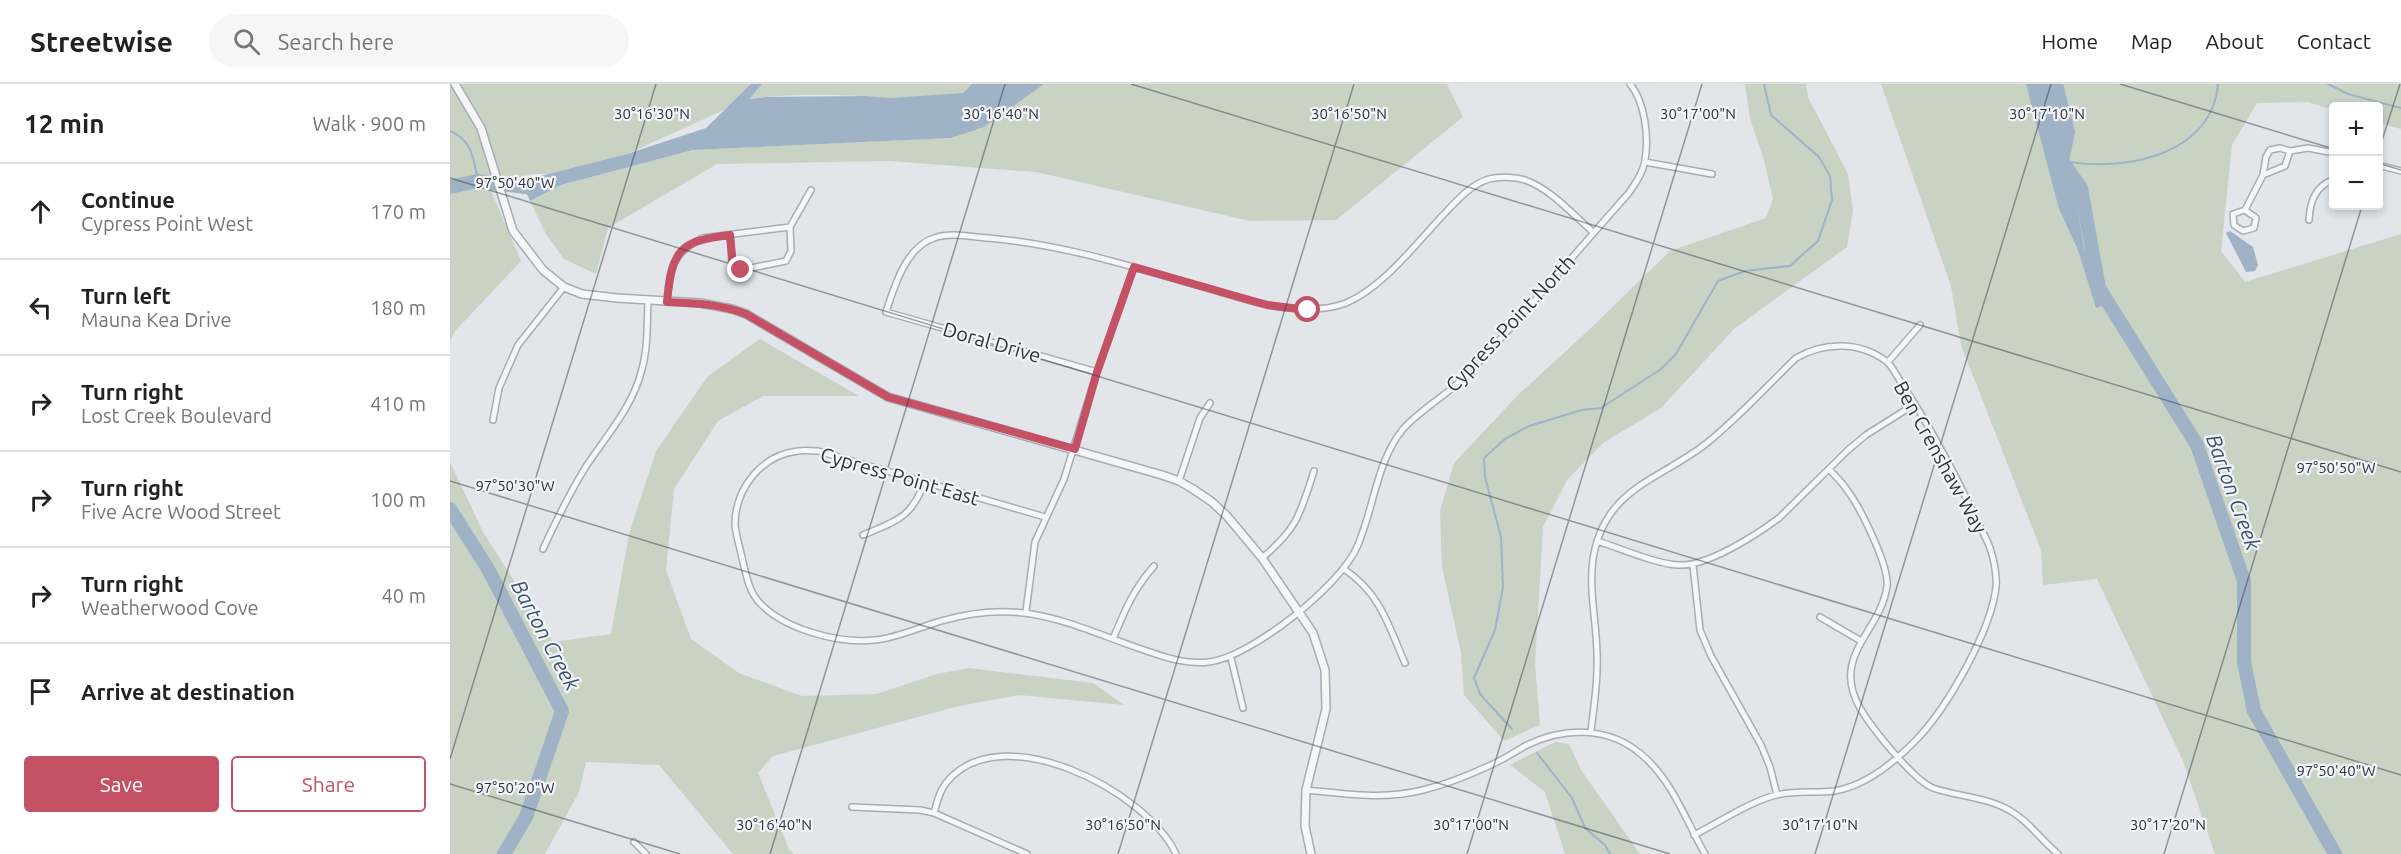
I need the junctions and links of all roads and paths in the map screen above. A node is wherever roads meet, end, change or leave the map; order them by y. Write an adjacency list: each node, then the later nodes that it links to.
1 (455, 84): 18 (street)
2 (1629, 84): 5 (street, Cypress Point North)
3 (2290, 151): 4 (street); 9 (street); 9 (street)
4 (2329, 152)
5 (1645, 162): 8 (street); 15 (street, Cypress Point North)
6 (2383, 166): 7 (street)
7 (2401, 171)
8 (1712, 174)
9 (2263, 175): 12 (street)
10 (2329, 182): 13 (street)
11 (811, 190): 14 (street)
12 (2245, 210): 12 (street)
13 (2309, 220)
14 (790, 227): 16 (street); 16 (street)
15 (1593, 232): 17 (street); 39 (street, Cypress Point North)
16 (730, 235): 20 (street)
17 (1134, 267): 23 (street); 23 (street, Doral Drive)
18 (564, 287): 19 (street); 26 (street)
19 (648, 301): 20 (street); 35 (street)
20 (667, 302): 27 (street)
21 (1920, 325): 22 (street)
22 (1888, 362): 25 (street, Ben Crenshaw Way); 34 (street, Ben Crenshaw Way)
23 (1097, 372): 27 (street)
24 (1210, 403): 30 (street)
25 (1915, 404): 28 (street); 49 (street, Ben Crenshaw Way)
26 (493, 420)
27 (1075, 449): 30 (street); 32 (street)
28 (1829, 470): 37 (street); 44 (street)
29 (1314, 471): 36 (street)
30 (1179, 481): 36 (street)
31 (925, 482): 32 (street, Cypress Point East); 33 (street); 40 (street, Cypress Point East)
32 (1045, 518): 40 (street)
33 (863, 535)
34 (1597, 541): 37 (street); 48 (street, Ben Crenshaw Way)
35 (543, 549)
36 (1262, 558): 41 (street)
37 (1693, 565): 51 (street)
38 (1154, 566): 43 (street)
39 (1344, 569): 41 (street, Cypress Point North); 46 (street)
40 (1026, 611): 43 (street, Cypress Point East)
41 (1300, 611): 45 (street, Cypress Point East); 50 (street)
42 (1820, 617): 44 (street)
43 (1113, 639): 45 (street, Cypress Point East)
44 (1861, 641): 49 (street)
45 (1231, 658): 47 (street)
46 (1406, 663)
47 (1244, 708)
48 (1591, 732): 50 (street); 54 (street)
49 (1897, 756): 51 (street, Ben Crenshaw Way); 61 (street)
50 (1305, 790): 59 (street)
51 (1777, 795): 54 (street, Ben Crenshaw Way)
52 (852, 807): 53 (street)
53 (934, 813): 57 (street); 58 (street)
54 (1694, 836): 60 (street)
55 (634, 842): 56 (street)
56 (646, 854)
57 (1027, 854)
58 (1176, 854)
59 (1311, 854)
60 (1705, 854)
61 (2058, 854)

